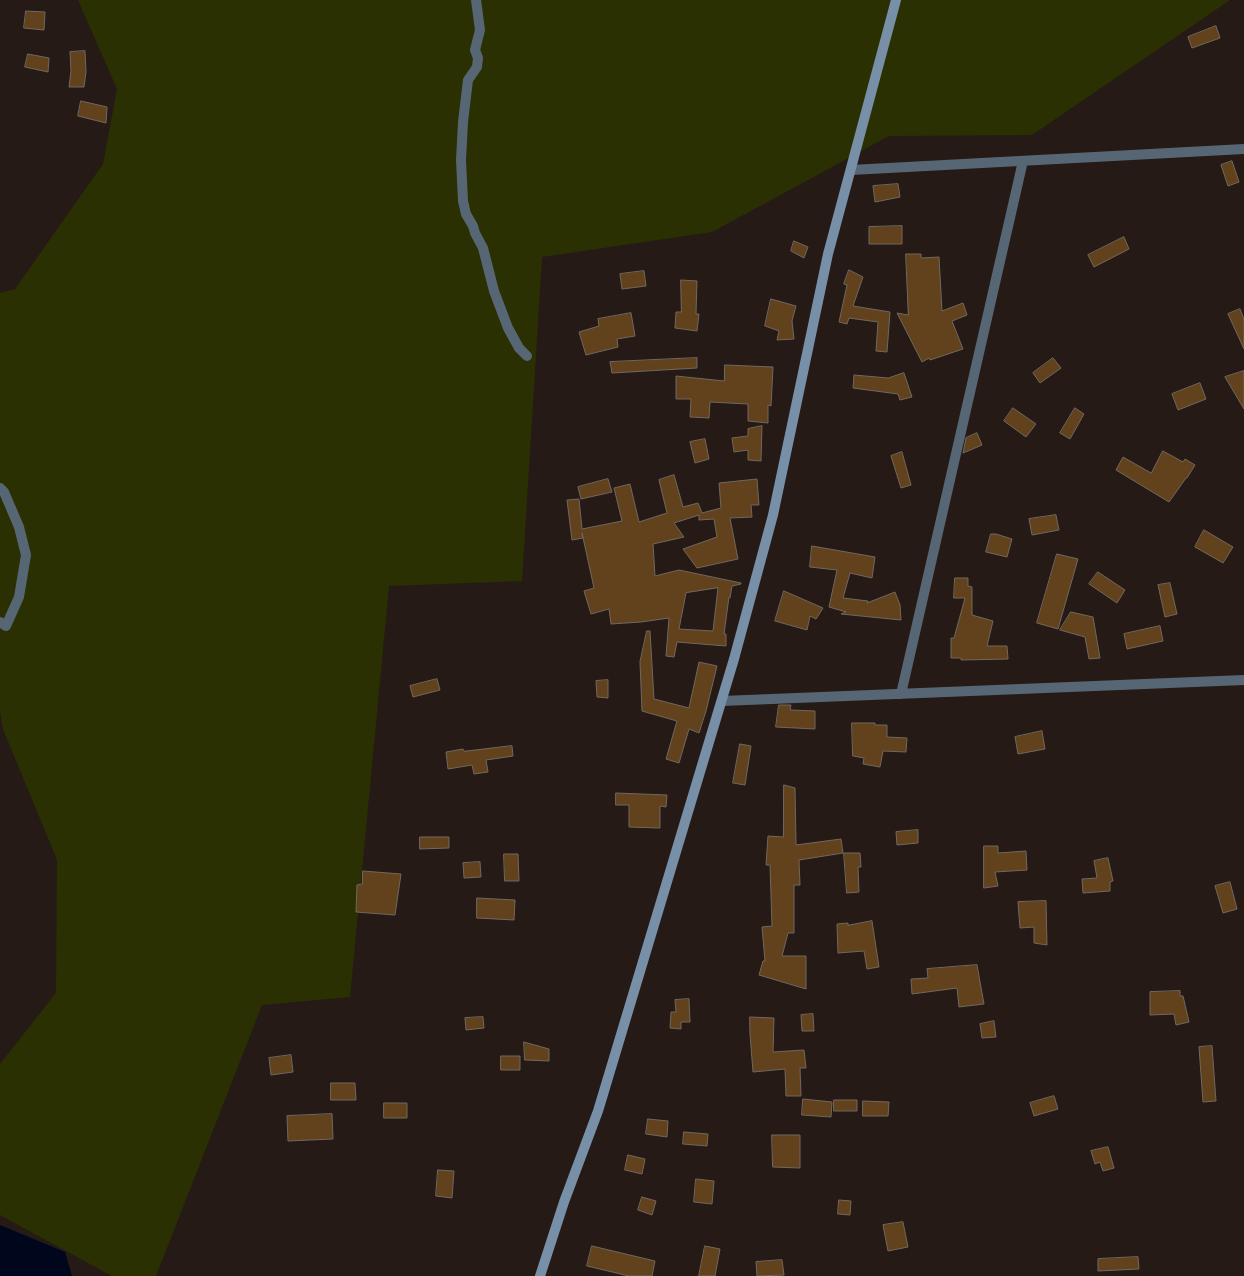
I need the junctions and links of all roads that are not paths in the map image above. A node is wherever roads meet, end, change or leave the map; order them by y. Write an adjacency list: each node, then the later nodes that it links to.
1 (476, 0): 6 (street)
2 (896, 0): 5 (main road)
3 (1244, 149): 4 (street)
4 (1023, 161): 5 (street); 10 (street)
5 (851, 170): 11 (main road)
6 (526, 356)
7 (0, 488): 8 (street)
8 (0, 622)
9 (1244, 680): 10 (street)
10 (902, 694): 11 (street)
11 (722, 702): 12 (main road)
12 (540, 1276)

